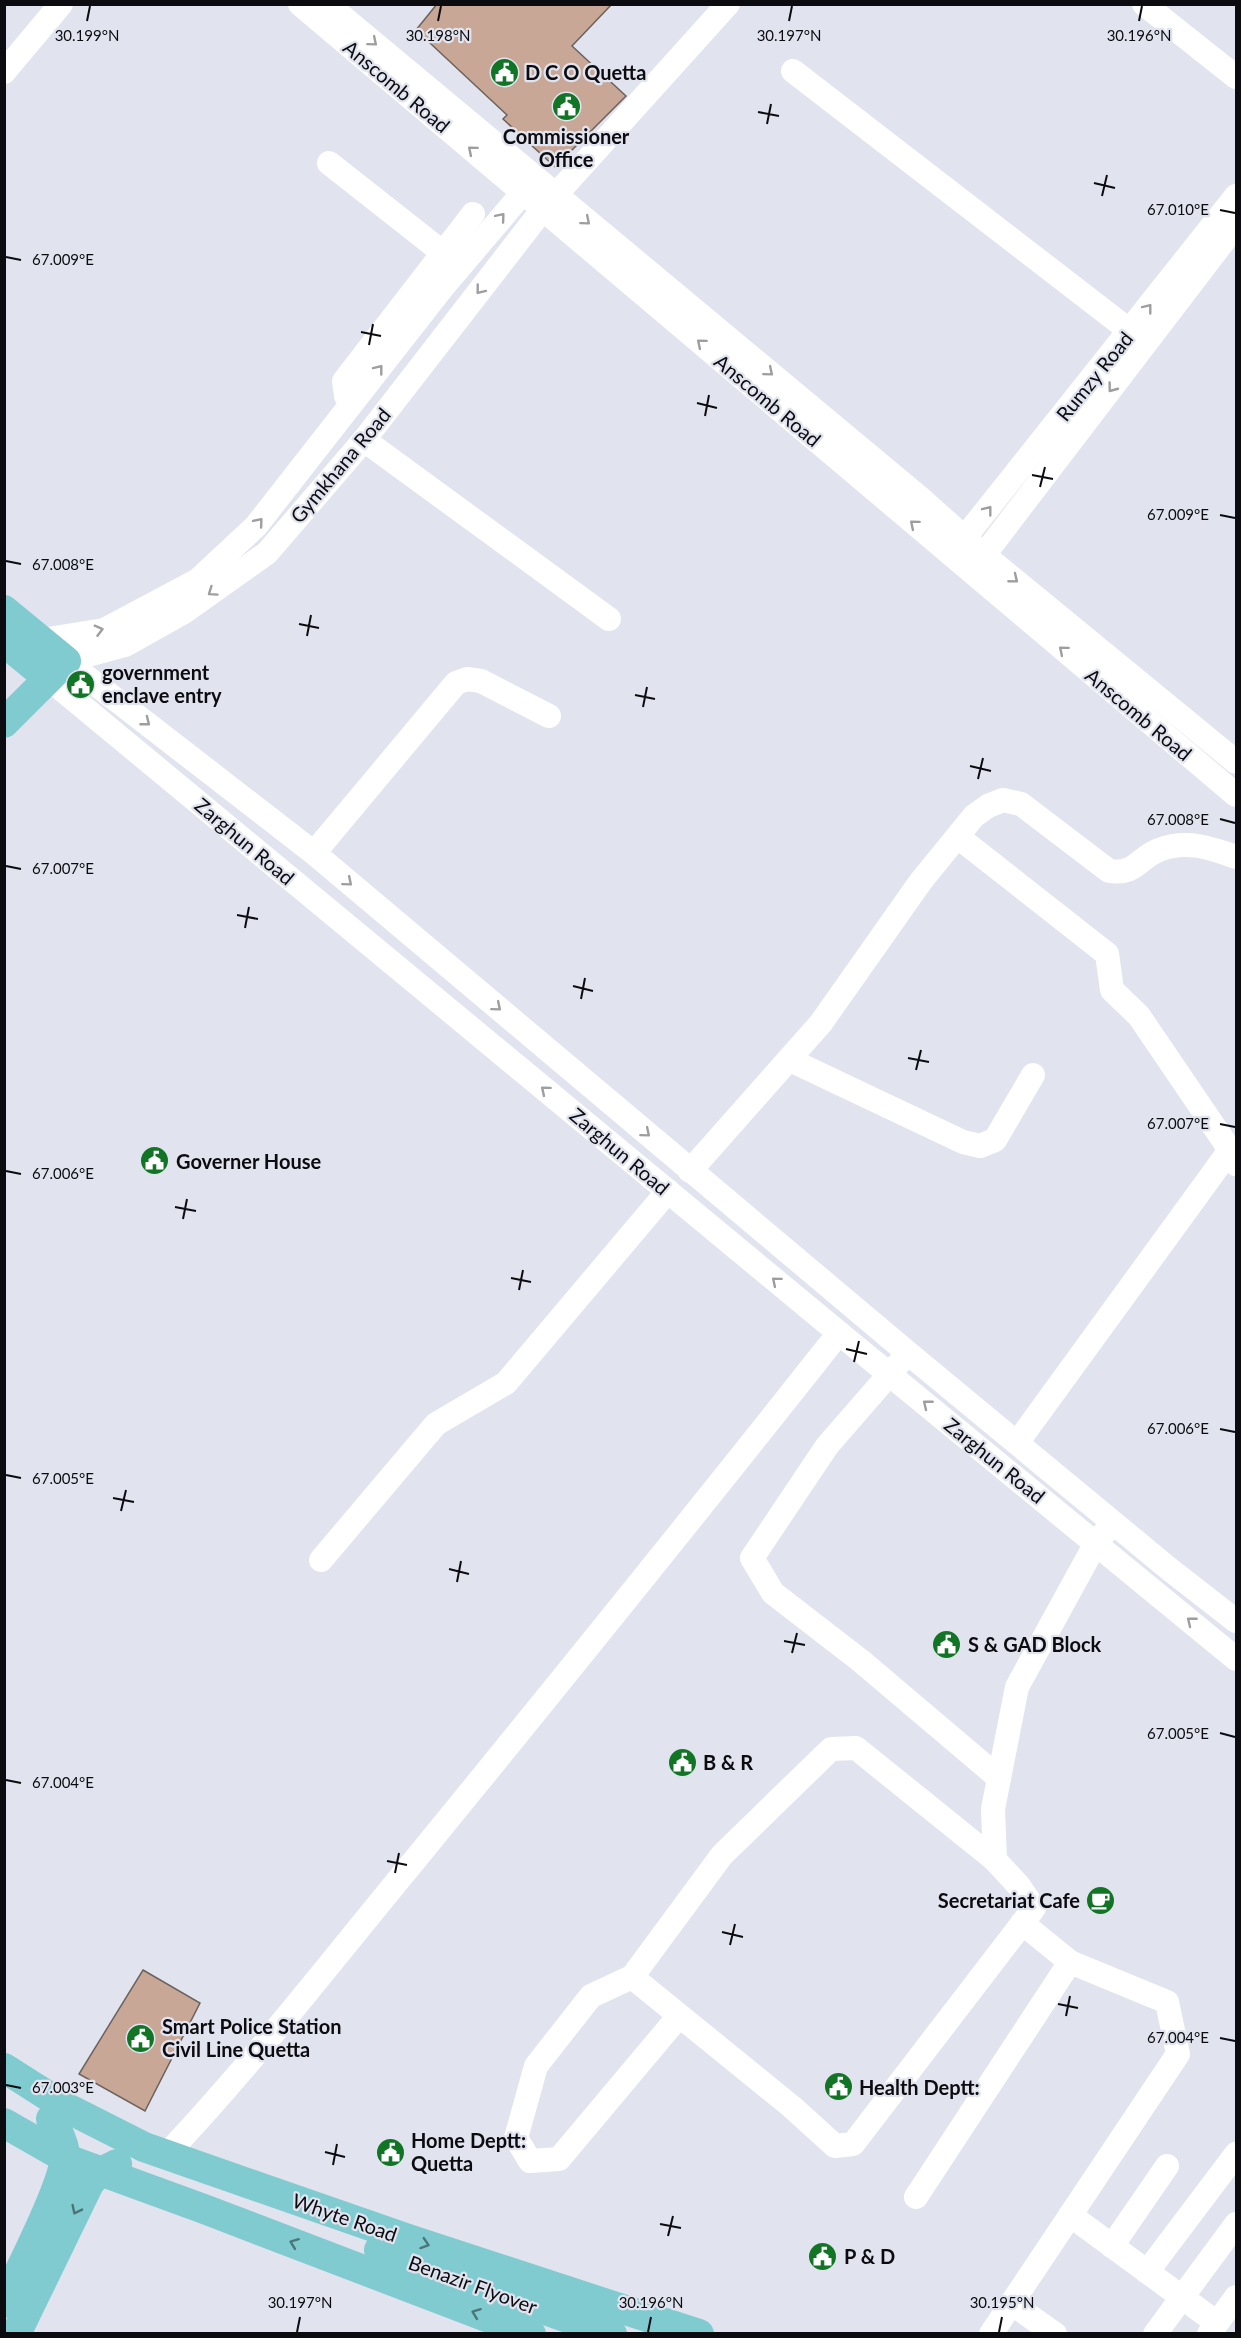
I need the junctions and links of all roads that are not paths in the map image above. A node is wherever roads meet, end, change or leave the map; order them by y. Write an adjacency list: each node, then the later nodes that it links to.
1 (61, 4): 7 (street)
2 (300, 4): 10 (street, Anscomb Road, one-way to 2)
3 (327, 4): 10 (street, Anscomb Road, one-way to 10)
4 (728, 4): 12 (street, Gymkhana Road)
5 (1144, 4): 8 (street)
6 (793, 71): 16 (street)
7 (4, 72)
8 (1236, 77)
9 (329, 163): 15 (street)
10 (529, 185): 12 (street, Anscomb Road); 17 (street, one-way to 10)
11 (1236, 196): 16 (street, Rumzy Road, one-way to 11)
12 (550, 203): 18 (street, Gymkhana Road, one-way to 18); 19 (street, Anscomb Road)
13 (473, 214): 15 (street)
14 (1236, 225): 20 (street, Rumzy Road, one-way to 20)
15 (442, 252): 17 (street)
16 (1130, 331): 19 (street, Rumzy Road, one-way to 16)
17 (354, 400): 23 (street, one-way to 17)
18 (364, 440): 22 (street); 24 (street, Gymkhana Road, one-way to 24)
19 (958, 547): 20 (street, Anscomb Road)
20 (977, 564): 27 (street, Anscomb Road, one-way to 27); 28 (street, Anscomb Road, one-way to 20)
21 (4, 610): 23 (main road, Zarghun Road)
22 (609, 619)
23 (17, 652): 24 (main road, Zarghun Road)
24 (57, 669): 26 (main road); 30 (street, Zarghun Road, one-way to 30); 36 (street, Zarghun Road, one-way to 24)
25 (549, 716): 30 (street)
26 (4, 723)
27 (1236, 762)
28 (1236, 795)
29 (958, 837): 31 (street); 32 (street); 34 (street)
30 (314, 853): 35 (street, Zarghun Road, one-way to 35)
31 (1236, 857)
32 (790, 1060): 33 (street); 35 (street)
33 (1033, 1075)
34 (1233, 1157): 40 (street)
35 (690, 1170): 38 (street, Zarghun Road)
36 (668, 1191): 37 (street, Zarghun Road, one-way to 36); 43 (street)
37 (839, 1333): 39 (street, Zarghun Road); 57 (street)
38 (908, 1353): 39 (street); 40 (street, Zarghun Road)
39 (890, 1374): 42 (street, Zarghun Road, one-way to 39); 46 (street)
40 (1017, 1443): 41 (street, Zarghun Road)
41 (1113, 1522): 42 (street); 44 (street, Zarghun Road)
42 (1096, 1544): 45 (street, Zarghun Road, one-way to 42); 46 (street)
43 (321, 1560)
44 (1236, 1621)
45 (1236, 1659)
46 (999, 1778): 47 (street)
47 (995, 1860): 48 (street); 50 (street)
48 (1022, 1923): 49 (street); 51 (street)
49 (1070, 1962): 60 (street); 61 (street)
50 (632, 1977): 51 (street); 51 (street)
51 (680, 2016)
52 (4, 2068): 57 (main road, Whyte Road)
53 (4, 2091): 54 (main road, Benazir Flyover)
54 (51, 2119): 58 (main road, Benazir Flyover); 67 (main road)
55 (4, 2123): 71 (main road, Whyte Road, one-way to 55)
56 (1236, 2154): 64 (street)
57 (166, 2155): 73 (main road, Whyte Road, one-way to 73)
58 (131, 2158): 70 (main road, one-way to 70); 72 (main road, Benazir Flyover)
59 (1167, 2166): 63 (street)
60 (916, 2197)
61 (1070, 2215): 63 (street); 68 (street)
62 (1236, 2224): 65 (street)
63 (1112, 2246): 64 (street)
64 (1147, 2272): 65 (street)
65 (1181, 2297): 69 (street); 76 (street)
66 (1236, 2297): 69 (street)
67 (4, 2303)
68 (1011, 2303): 74 (street); 75 (street)
69 (1213, 2328)
70 (16, 2334)
71 (531, 2334)
72 (612, 2334)
73 (699, 2334)
74 (991, 2334)
75 (1055, 2334)
76 (1155, 2334)

